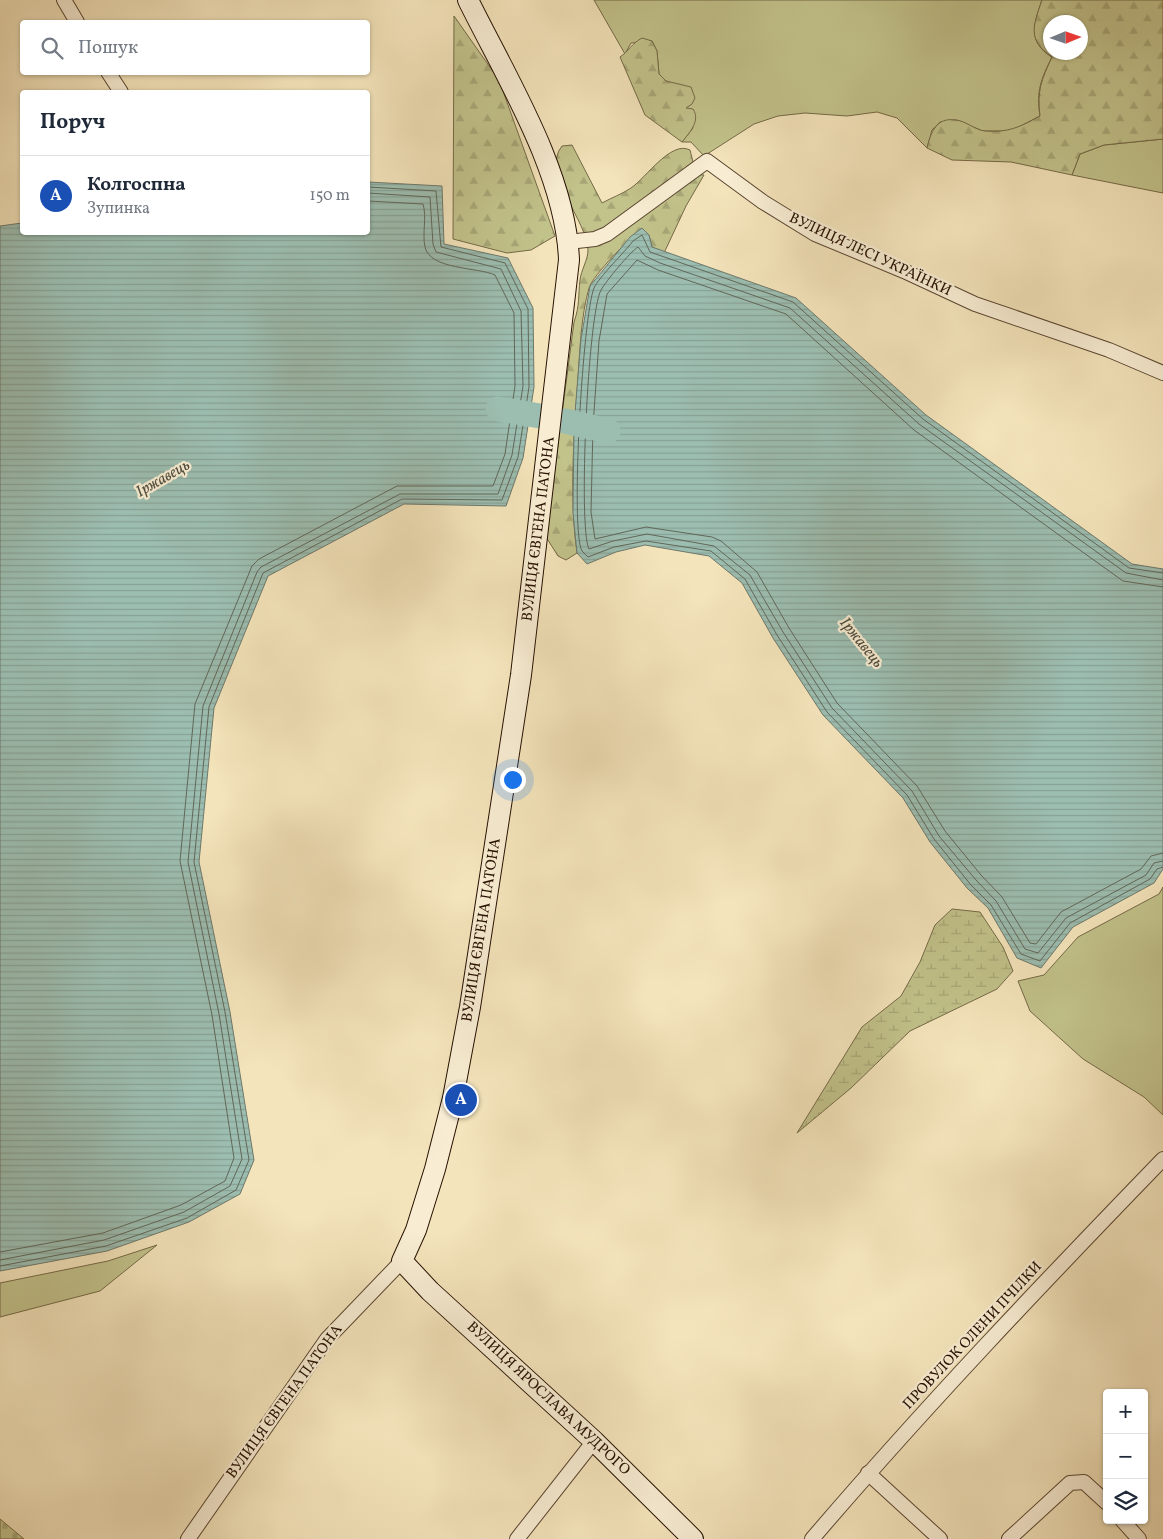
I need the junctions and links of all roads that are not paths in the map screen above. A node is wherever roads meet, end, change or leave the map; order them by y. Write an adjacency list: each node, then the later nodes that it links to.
1 (64, 0): 3 (street)
2 (468, 0): 6 (street)
3 (76, 20)
4 (110, 75): 5 (street)
5 (120, 90)
6 (568, 242): 7 (street, ВУЛИЦЯ ЛЕСІ УКРАЇНКИ); 9 (street, ВУЛИЦЯ ЄВГЕНА ПАТОНА)
7 (1163, 373)
8 (1163, 1159): 11 (street, ПРОВУЛОК ОЛЕНИ ПЧІЛКИ)
9 (402, 1261): 10 (street, ВУЛИЦЯ ЯРОСЛАВА МУДРОГО); 14 (street, ВУЛИЦЯ ЄВГЕНА ПАТОНА)
10 (594, 1441): 15 (street); 16 (street, ВУЛИЦЯ ЯРОСЛАВА МУДРОГО)
11 (868, 1473): 17 (street, ПРОВУЛОК ОЛЕНИ ПЧІЛКИ); 18 (street)
12 (1103, 1500): 19 (street)
13 (1126, 1524): 20 (street)
14 (188, 1539)
15 (517, 1539)
16 (693, 1539)
17 (812, 1539)
18 (940, 1539)
19 (1009, 1539)
20 (1139, 1539)

